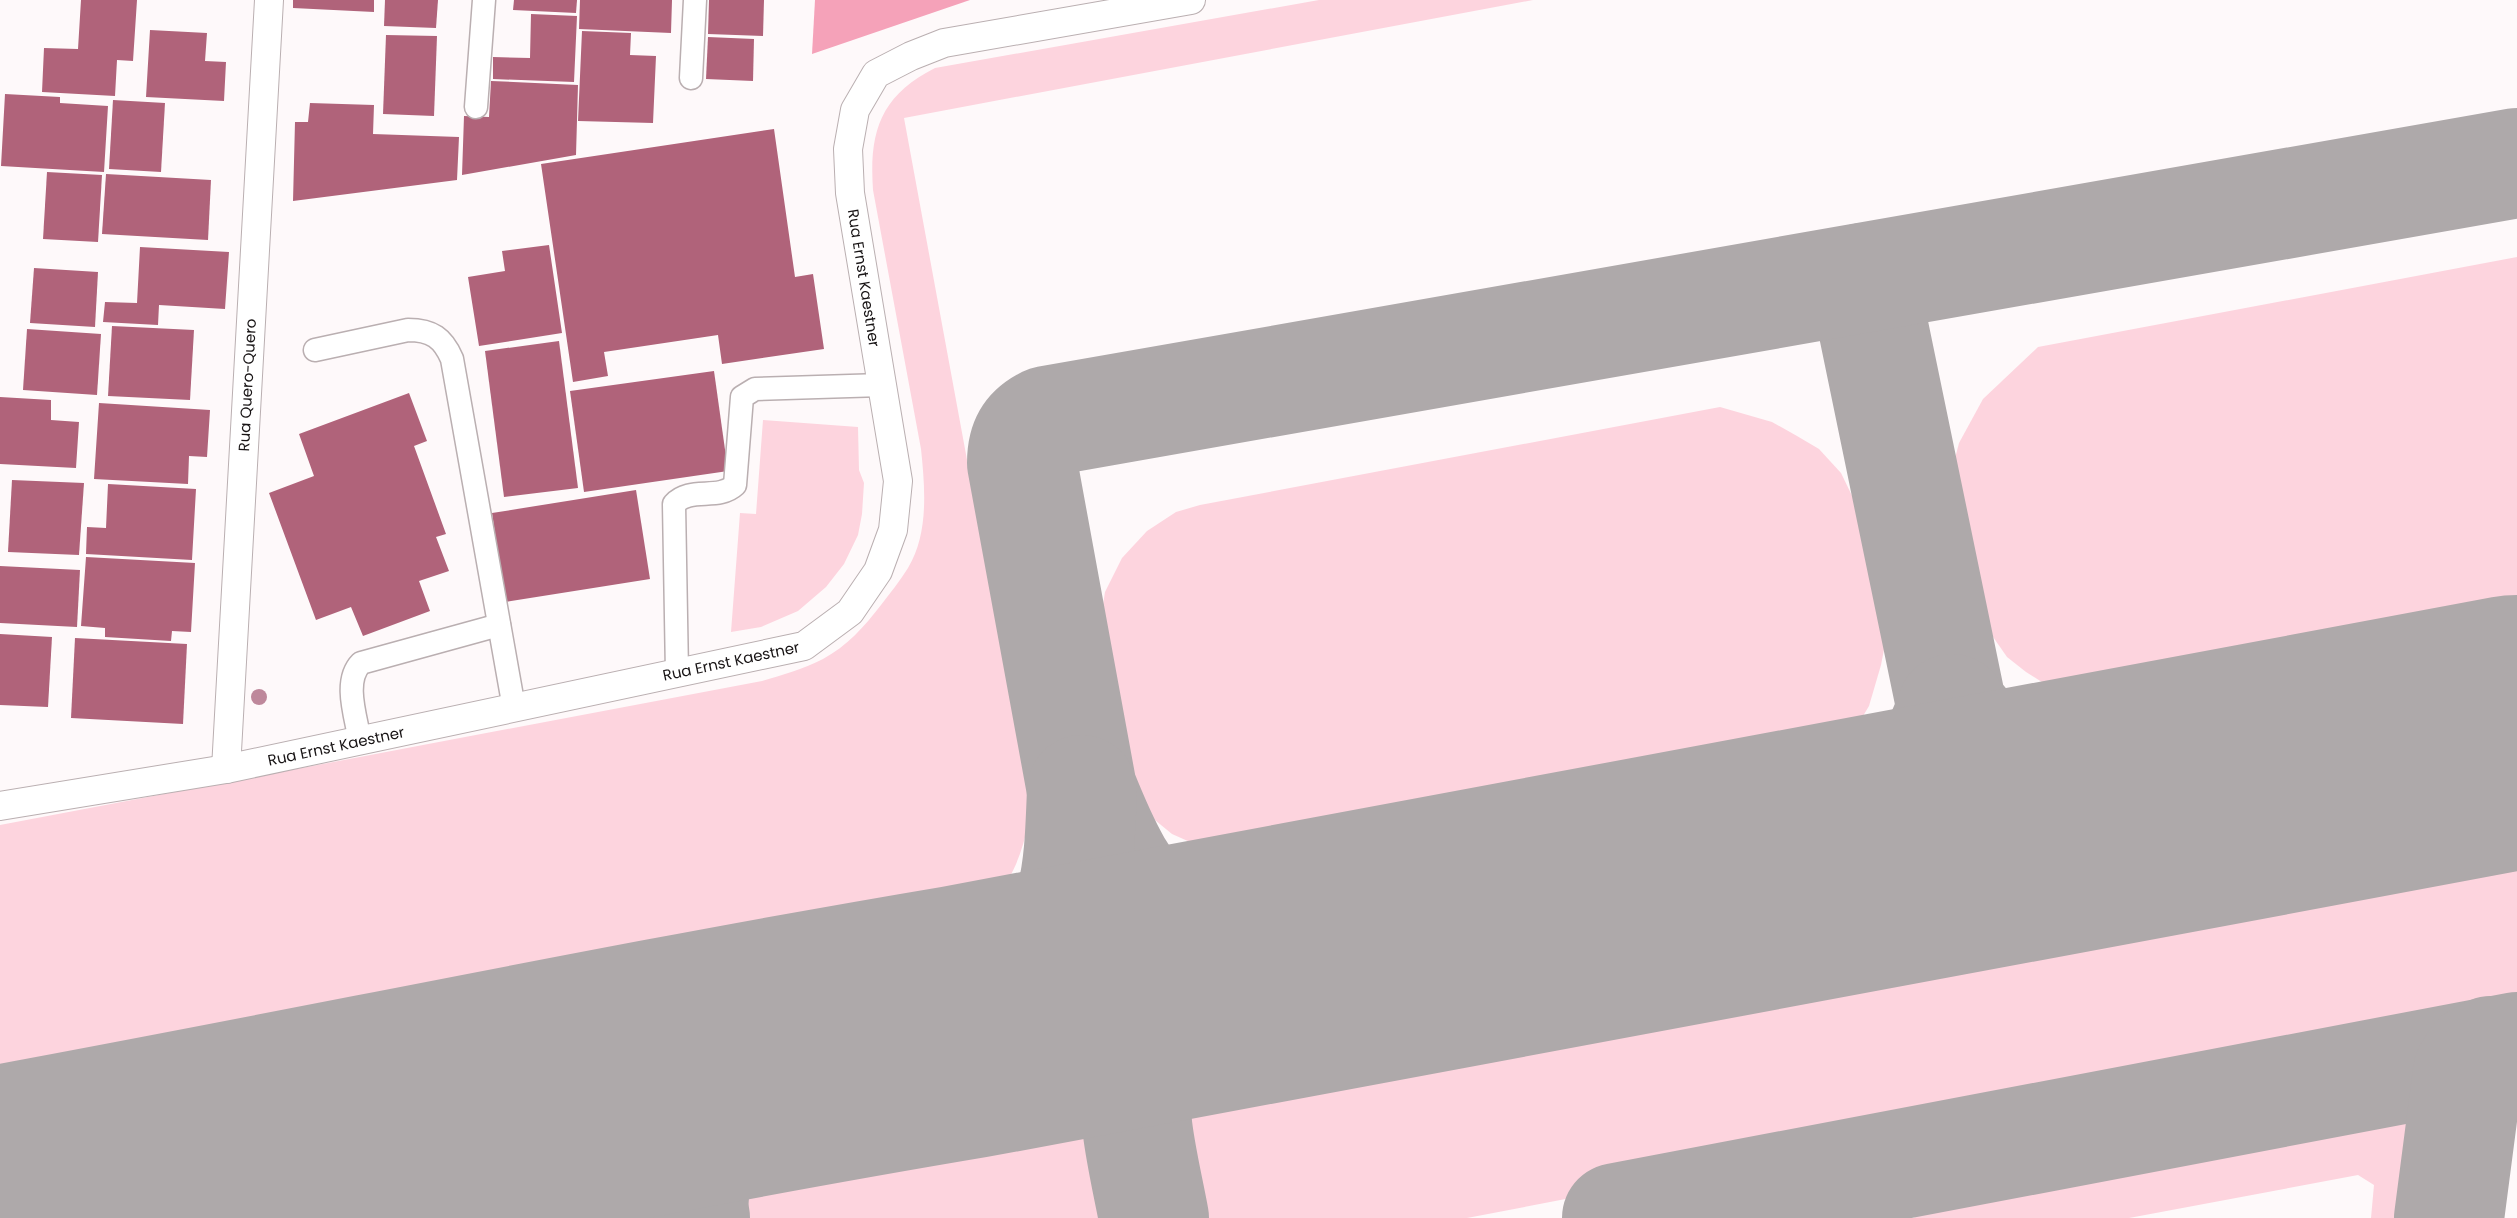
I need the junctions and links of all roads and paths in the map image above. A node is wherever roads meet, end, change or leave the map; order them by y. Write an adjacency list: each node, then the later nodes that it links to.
1 (269, 0): 13 (street, Rua Quero-Quero)
2 (484, 0): 6 (lane)
3 (695, 0): 5 (lane)
4 (1191, 0): 8 (street, Rua Ernst Kaestner)
5 (691, 78)
6 (476, 107)
7 (315, 350): 9 (lane)
8 (882, 384): 10 (street, Rua Ernst Kaestner); 10 (lane)
9 (499, 625): 11 (lane); 12 (lane)
10 (677, 673): 11 (street, Rua Ernst Kaestner)
11 (514, 708): 12 (street, Rua Ernst Kaestner)
12 (360, 741): 13 (street, Rua Ernst Kaestner)
13 (226, 769): 14 (street, Rua Ernst Kaestner)
14 (0, 806)

